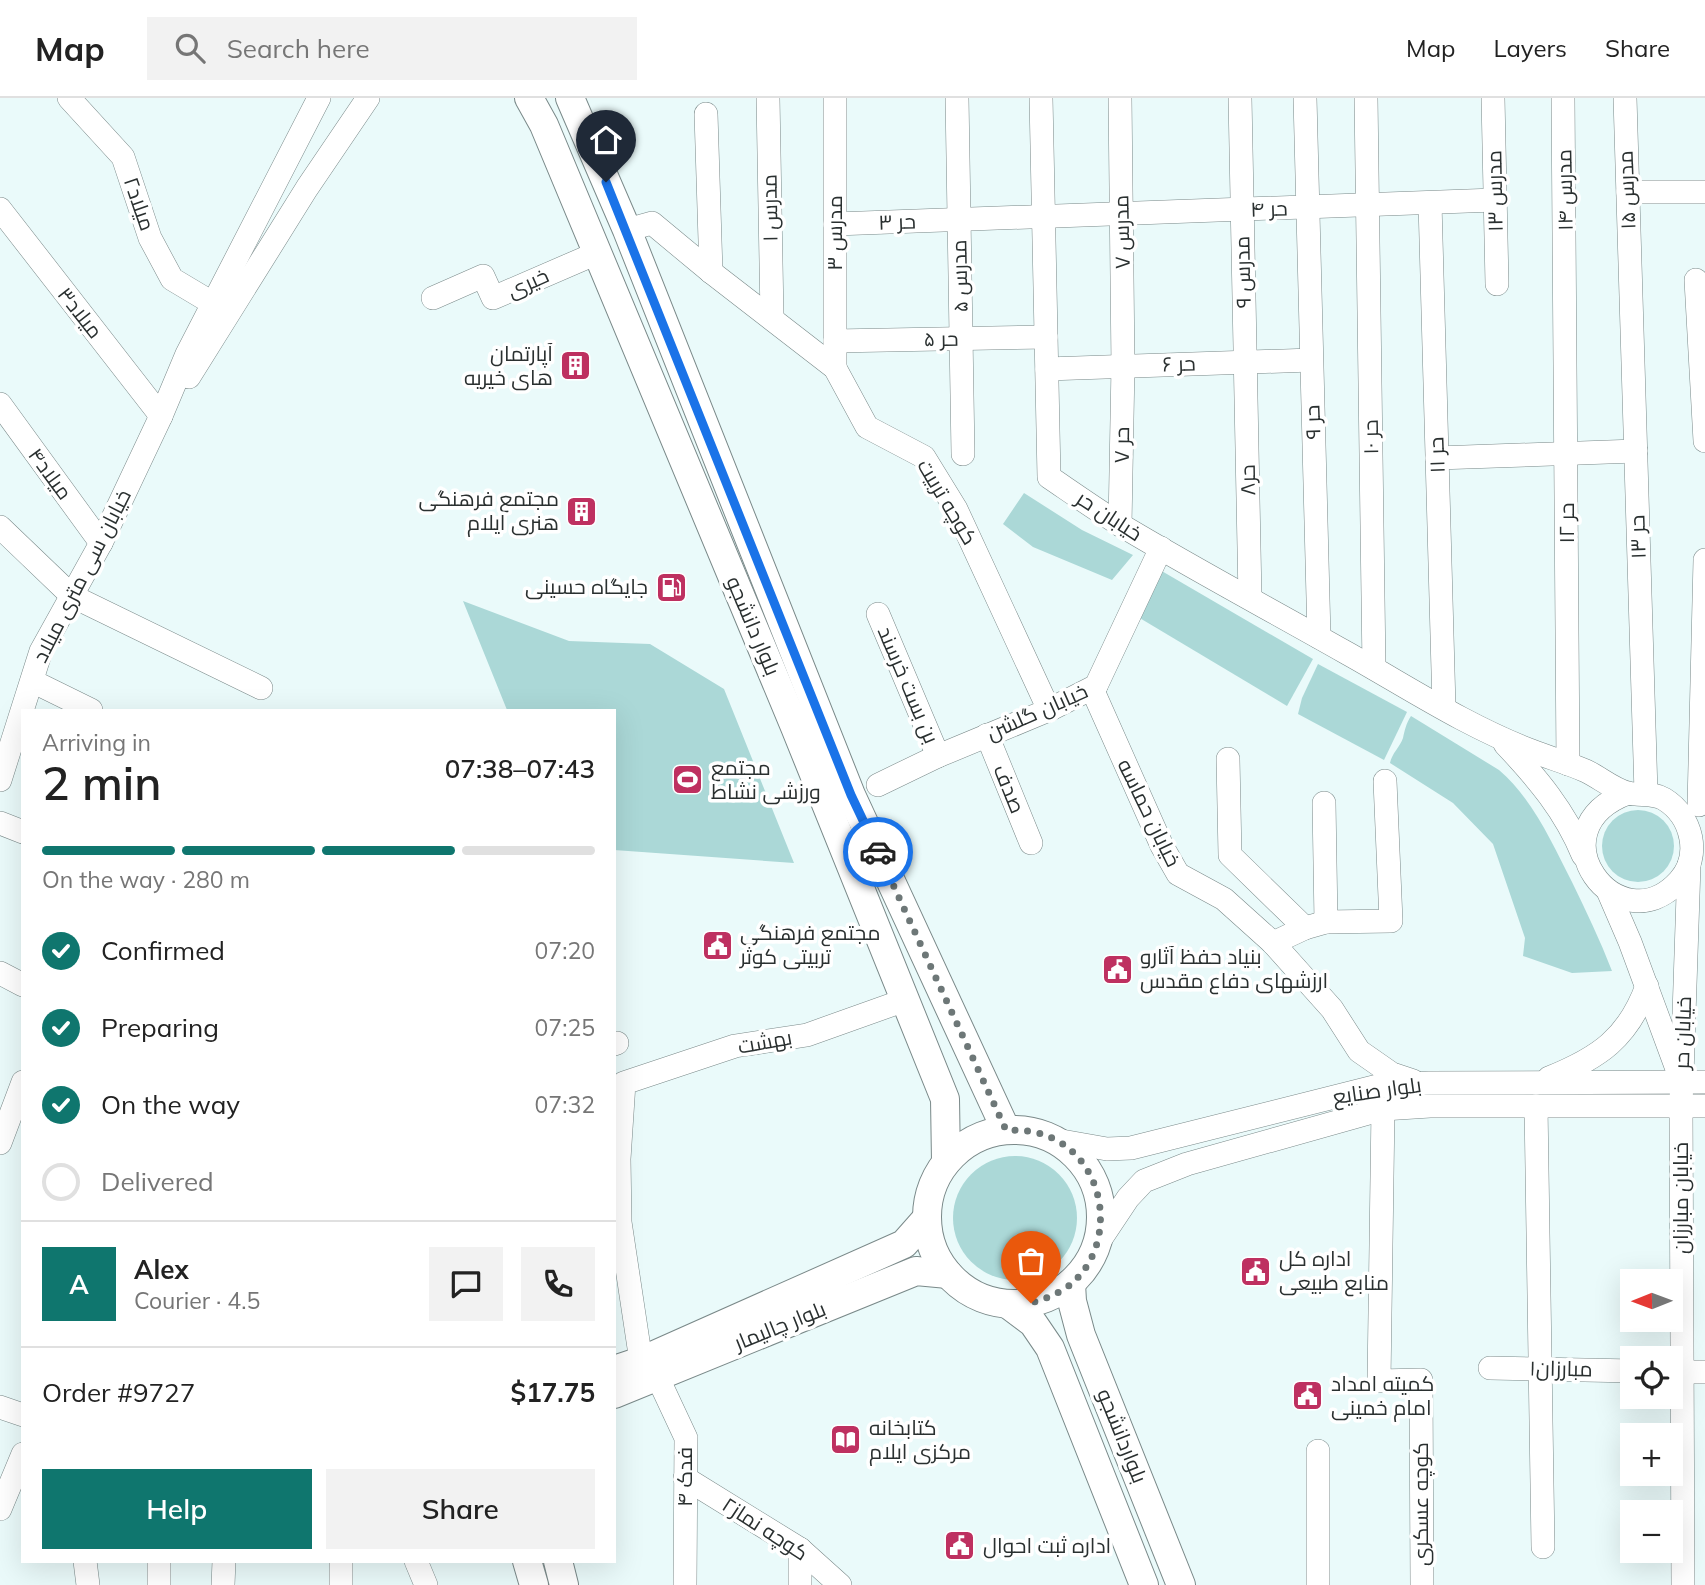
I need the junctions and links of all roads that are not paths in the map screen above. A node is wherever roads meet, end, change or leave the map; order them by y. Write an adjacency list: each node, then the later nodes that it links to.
1 (69, 98): 38 (street, میلاد۲)
2 (319, 98): 38 (street, خیابان سی متری میلاد)
3 (368, 98): 38 (street, خیابان سی متری میلاد)
4 (529, 98): 31 (main road, بلوار دانشجو)
5 (570, 98): 30 (main road, بلوار دانشجو)
6 (768, 98): 39 (street, مدرس ۱)
7 (835, 98): 29 (street, مدرس ۳)
8 (957, 98): 27 (street, مدرس ۵)
9 (1041, 98): 26 (street, خیابان حر)
10 (1120, 98): 25 (street, مدرس ۷)
11 (1240, 98): 24 (street, مدرس ۹)
12 (1305, 98): 23 (street, حر ۹)
13 (1366, 98): 22 (street, حر ۱۰)
14 (1493, 98): 20 (street, مدرس ۱۳)
15 (1563, 98): 35 (street, مدرس ۱۴)
16 (1625, 98): 18 (street, مدرس ۱۵)
17 (706, 114): 32 (street)
18 (1628, 192): 19 (street); 34 (street, مدرس ۱۵)
19 (1705, 192)
20 (1495, 200): 21 (street, حر ۴); 36 (street, مدرس ۱۳)
21 (1430, 203): 22 (street, حر ۴); 55 (street, حر ۱۱)
22 (1367, 205): 23 (street, حر ۴); 65 (street, حر ۱۰)
23 (1307, 208): 24 (street, حر ۴); 43 (street, حر ۹)
24 (1242, 210): 25 (street, حر ۴); 44 (street, مدرس ۹)
25 (1123, 215): 26 (street, حر ۴); 45 (street, مدرس ۷)
26 (1044, 218): 27 (street, حر ۳); 40 (street, خیابان حر)
27 (959, 220): 29 (street, حر ۳); 41 (street, مدرس ۵)
28 (4, 222): 50 (street, میلاد۳)
29 (835, 224): 42 (street, مدرس ۳)
30 (627, 230): 32 (street, کوچه تربیت); 107 (main road, بلوار دانشجو)
31 (597, 253): 37 (street, خیری); 96 (main road, بلوار دانشجو)
32 (711, 272): 39 (street, کوچه تربیت)
33 (1696, 280): 48 (street)
34 (1630, 281): 52 (street, ۱۳ حر)
35 (1566, 283): 53 (street, حر ۱۲)
36 (1497, 284)
37 (433, 298)
38 (221, 308): 50 (street, خیابان سی متری میلاد)
39 (772, 317): 46 (street, کوچه تربیت)
40 (1046, 337): 41 (street, حر ۵); 47 (street, خیابان حر)
41 (961, 339): 42 (street, حر ۵); 54 (street, مدرس ۵)
42 (835, 341): 46 (street, مدرس ۳)
43 (1311, 359): 44 (street, حر ۶); 64 (street, حر ۹)
44 (1245, 362): 45 (street, حر ۶); 62 (street, حر۸)
45 (1123, 366): 47 (street, حر ۶); 56 (street, حر ۷)
46 (835, 368): 72 (street, کوچه تربیت)
47 (1047, 369): 56 (street, خیابان حر)
48 (1704, 391): 51 (street)
49 (0, 404): 58 (street, میلاد۴)
50 (161, 416): 58 (street, خیابان سی متری میلاد)
51 (1705, 441)
52 (1636, 451): 53 (street); 82 (street, ۱۳ حر)
53 (1567, 453): 55 (street); 78 (street, حر ۱۲)
54 (964, 454)
55 (1437, 458): 69 (street, حر ۱۱)
56 (1120, 524): 59 (street, خیابان حر)
57 (0, 527): 61 (street)
58 (100, 543): 61 (street, خیابان سی متری میلاد)
59 (1161, 548): 62 (street, خیابان حر); 67 (street, خیابان گلشن)
60 (1705, 561): 84 (street)
61 (72, 596): 66 (street, خیابان سی متری میلاد); 68 (street)
62 (1250, 598): 64 (street, خیابان حر)
63 (878, 614): 76 (street, بن بست خرسند)
64 (1319, 637): 65 (street, خیابان حر)
65 (1374, 668): 69 (street, خیابان حر)
66 (32, 681): 70 (street, خیابان سی متری میلاد); 71 (street)
67 (1096, 686): 72 (street, خیابان گلشن); 92 (street, خیابان حماسه)
68 (261, 688)
69 (1444, 708): 75 (street, خیابان حر)
70 (23, 709)
71 (88, 709)
72 (1049, 710): 74 (street, خیابان گلشن)
73 (21, 715): 79 (street, خیابان سی متری میلاد)
74 (987, 736): 76 (street, خیابان گلشن); 87 (street, صدف)
75 (1500, 739): 78 (street, خیابان حر); 89 (street, خیابان حر)
76 (938, 756): 81 (street, خیابان گلشن)
77 (1228, 759): 91 (street)
78 (1568, 764): 82 (street, خیابان حر)
79 (0, 780)
80 (1385, 781): 91 (street)
81 (878, 785)
82 (1646, 794): 84 (street); 88 (street); 89 (street)
83 (1324, 803): 91 (street)
84 (1702, 806)
85 (0, 823): 86 (street)
86 (21, 831)
87 (1031, 843)
88 (1695, 853): 90 (street); 97 (street, خیابان حر)
89 (1586, 860): 90 (street)
90 (1608, 891): 95 (street, خیابان حر)
91 (1315, 925): 92 (street)
92 (1273, 943): 101 (street, خیابان حماسه)
93 (0, 973): 94 (street)
94 (21, 984)
95 (1647, 986): 97 (street, خیابان حر); 100 (street)
96 (905, 1000): 99 (street, بهشت); 110 (main road, بلوار دانشجو)
97 (1681, 1082): 98 (street, بلوار صنایع); 100 (street, بلوار صنایع); 103 (street, خیابان مبارزان)
98 (1705, 1082)
99 (624, 1083): 117 (street, فدک ۴)
100 (1539, 1083): 101 (street, بلوار صنایع)
101 (1419, 1084): 108 (street, بلوار صنایع)
102 (21, 1087): 109 (street)
103 (1681, 1105): 104 (street, بلوار صنایع); 105 (street, بلوار صنایع); 121 (street, خیابان مبارزان)
104 (1536, 1106): 106 (street, بلوار صنایع); 118 (street)
105 (1705, 1106)
106 (1383, 1109): 112 (street, بلوار صنایع); 151 (street, کوچه عسکری)
107 (1006, 1130): 108 (main road); 110 (main road)
108 (1056, 1140): 112 (main road)
109 (0, 1143)
110 (946, 1162): 111 (main road)
111 (927, 1218): 113 (main road); 117 (main road, بلوار چالیمار)
112 (1098, 1243): 114 (main road)
113 (948, 1274): 115 (main road); 117 (main road, بلوار چالیمار)
114 (1071, 1284): 115 (main road); 149 (main road, بلواردانشجو)
115 (1009, 1305): 148 (main road, بلواردانشجو)
116 (1490, 1368): 118 (street, مبارزان۱)
117 (649, 1369): 119 (main road, بلوار چالیمار); 122 (main road, بلوار چالیمار); 127 (street, فدک ۴)
118 (1542, 1369): 120 (street, مبارزان۱); 129 (street)
119 (616, 1370)
120 (1620, 1371)
121 (1686, 1372): 152 (street, خیابان مبارزان)
122 (616, 1393)
123 (0, 1407): 124 (street)
124 (21, 1414)
125 (1318, 1451): 150 (street)
126 (21, 1459): 128 (street)
127 (685, 1478): 130 (street, کوچه نماز۲); 145 (street, فدک ۴)
128 (0, 1509)
129 (1543, 1547)
130 (800, 1549): 146 (street); 147 (street, کوچه نماز۲)
131 (85, 1563): 138 (street)
132 (159, 1563): 139 (street)
133 (225, 1563): 140 (street)
134 (341, 1563): 141 (street)
135 (417, 1563): 142 (street)
136 (528, 1563): 143 (main road)
137 (558, 1563): 144 (main road)
138 (88, 1585)
139 (159, 1585)
140 (223, 1585)
141 (341, 1585)
142 (426, 1585)
143 (534, 1585)
144 (564, 1585)
145 (685, 1585)
146 (800, 1585)
147 (840, 1585)
148 (1144, 1585)
149 (1181, 1585)
150 (1318, 1585)
151 (1422, 1585)
152 (1683, 1585)

